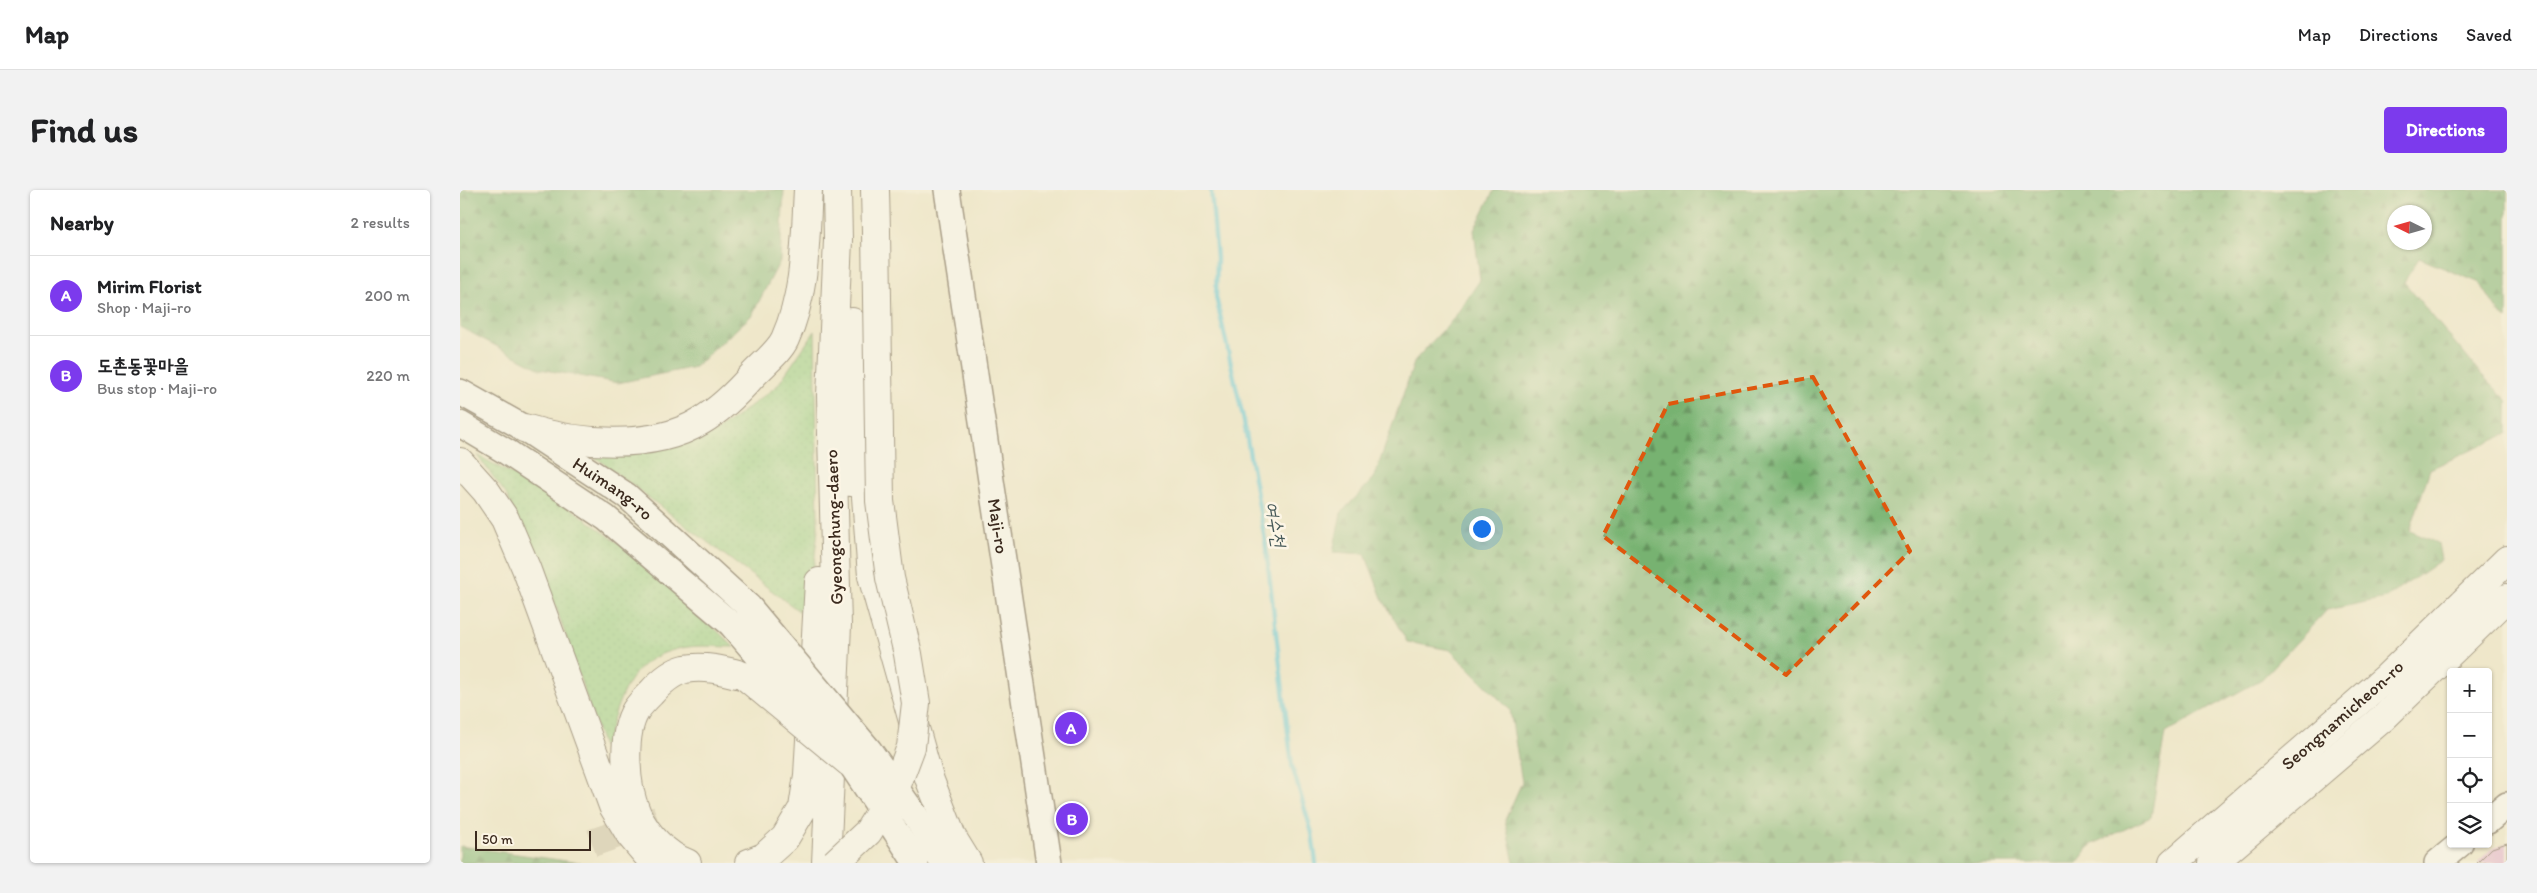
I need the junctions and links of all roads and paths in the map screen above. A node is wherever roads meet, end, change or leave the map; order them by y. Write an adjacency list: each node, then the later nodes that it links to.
1 (808, 190): 10 (main road)
2 (837, 190): 8 (main road, Gyeongchung-daero)
3 (851, 190): 6 (main road, Gyeongchung-daero)
4 (875, 190): 22 (main road, bridge)
5 (947, 190): 27 (main road, Maji-ro)
6 (852, 262): 23 (main road, Gyeongchung-daero); 26 (main road)
7 (460, 392): 10 (main road, Huimang-ro)
8 (831, 396): 20 (main road); 21 (main road, Gyeongchung-daero)
9 (460, 424): 14 (main road, Huimang-ro, bridge)
10 (524, 428): 25 (main road, Huimang-ro, bridge)
11 (460, 462): 18 (main road)
12 (2507, 560): 28 (main road, Seongnamicheon-ro)
13 (2507, 598): 29 (main road, Seongnamicheon-ro)
14 (850, 763): 19 (main road, bridge); 24 (main road, Huimang-ro, bridge)
15 (2507, 805): 16 (main road)
16 (2492, 818)
17 (2455, 848): 30 (main road)
18 (654, 863)
19 (687, 863)
20 (749, 863)
21 (826, 863)
22 (835, 863)
23 (843, 863)
24 (916, 863)
25 (944, 863)
26 (968, 863)
27 (1049, 863)
28 (2173, 863)
29 (2213, 863)
30 (2437, 863)

